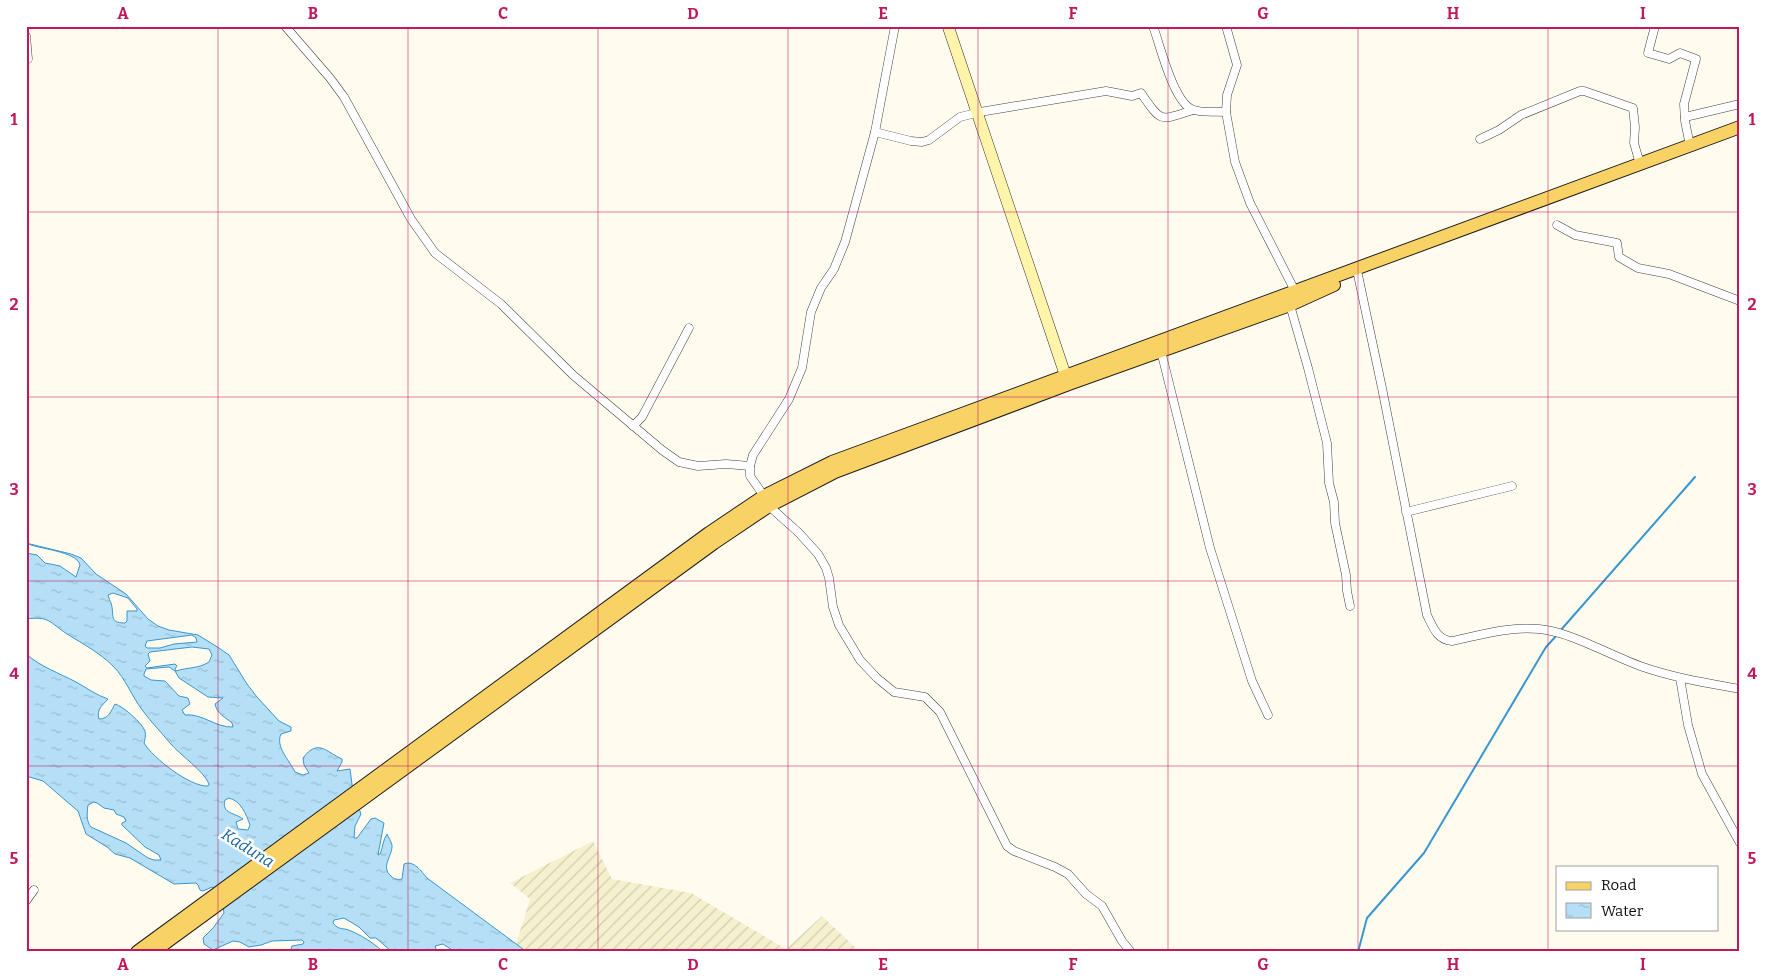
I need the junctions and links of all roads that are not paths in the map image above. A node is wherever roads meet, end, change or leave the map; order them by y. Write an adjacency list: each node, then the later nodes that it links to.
1 (285, 26): 28 (street)
2 (895, 26): 15 (street)
3 (948, 26): 12 (main road)
4 (1153, 26): 10 (street)
5 (1226, 26): 11 (street)
6 (1654, 26): 13 (street)
7 (26, 36): 8 (street)
8 (28, 59)
9 (1740, 104): 13 (street)
10 (1193, 110): 11 (street); 12 (street)
11 (1226, 112): 22 (street)
12 (977, 113): 15 (street); 27 (main road)
13 (1685, 117): 18 (street)
14 (1740, 127): 18 (main road)
15 (875, 132): 29 (street)
16 (1740, 136): 21 (main road)
17 (1480, 139): 19 (street)
18 (1690, 146): 19 (main road)
19 (1640, 164): 22 (main road)
20 (1558, 225): 23 (street)
21 (1358, 275): 24 (main road); 32 (street)
22 (1295, 292): 27 (main road)
23 (1740, 301)
24 (1290, 305): 26 (main road); 33 (street)
25 (689, 328): 28 (street)
26 (1161, 352): 27 (main road); 36 (street)
27 (1067, 380): 31 (main road)
28 (633, 426): 29 (street)
29 (750, 466): 31 (street)
30 (1512, 486): 32 (street)
31 (766, 501): 40 (main road); 43 (street)
32 (1406, 512): 34 (street)
33 (1350, 606)
34 (1680, 678): 35 (street); 37 (street)
35 (1740, 690)
36 (1268, 715)
37 (1740, 843)
38 (34, 890): 39 (street)
39 (26, 902)
40 (184, 924): 41 (main road); 42 (main road)
41 (137, 952)
42 (153, 952)
43 (1131, 952)

